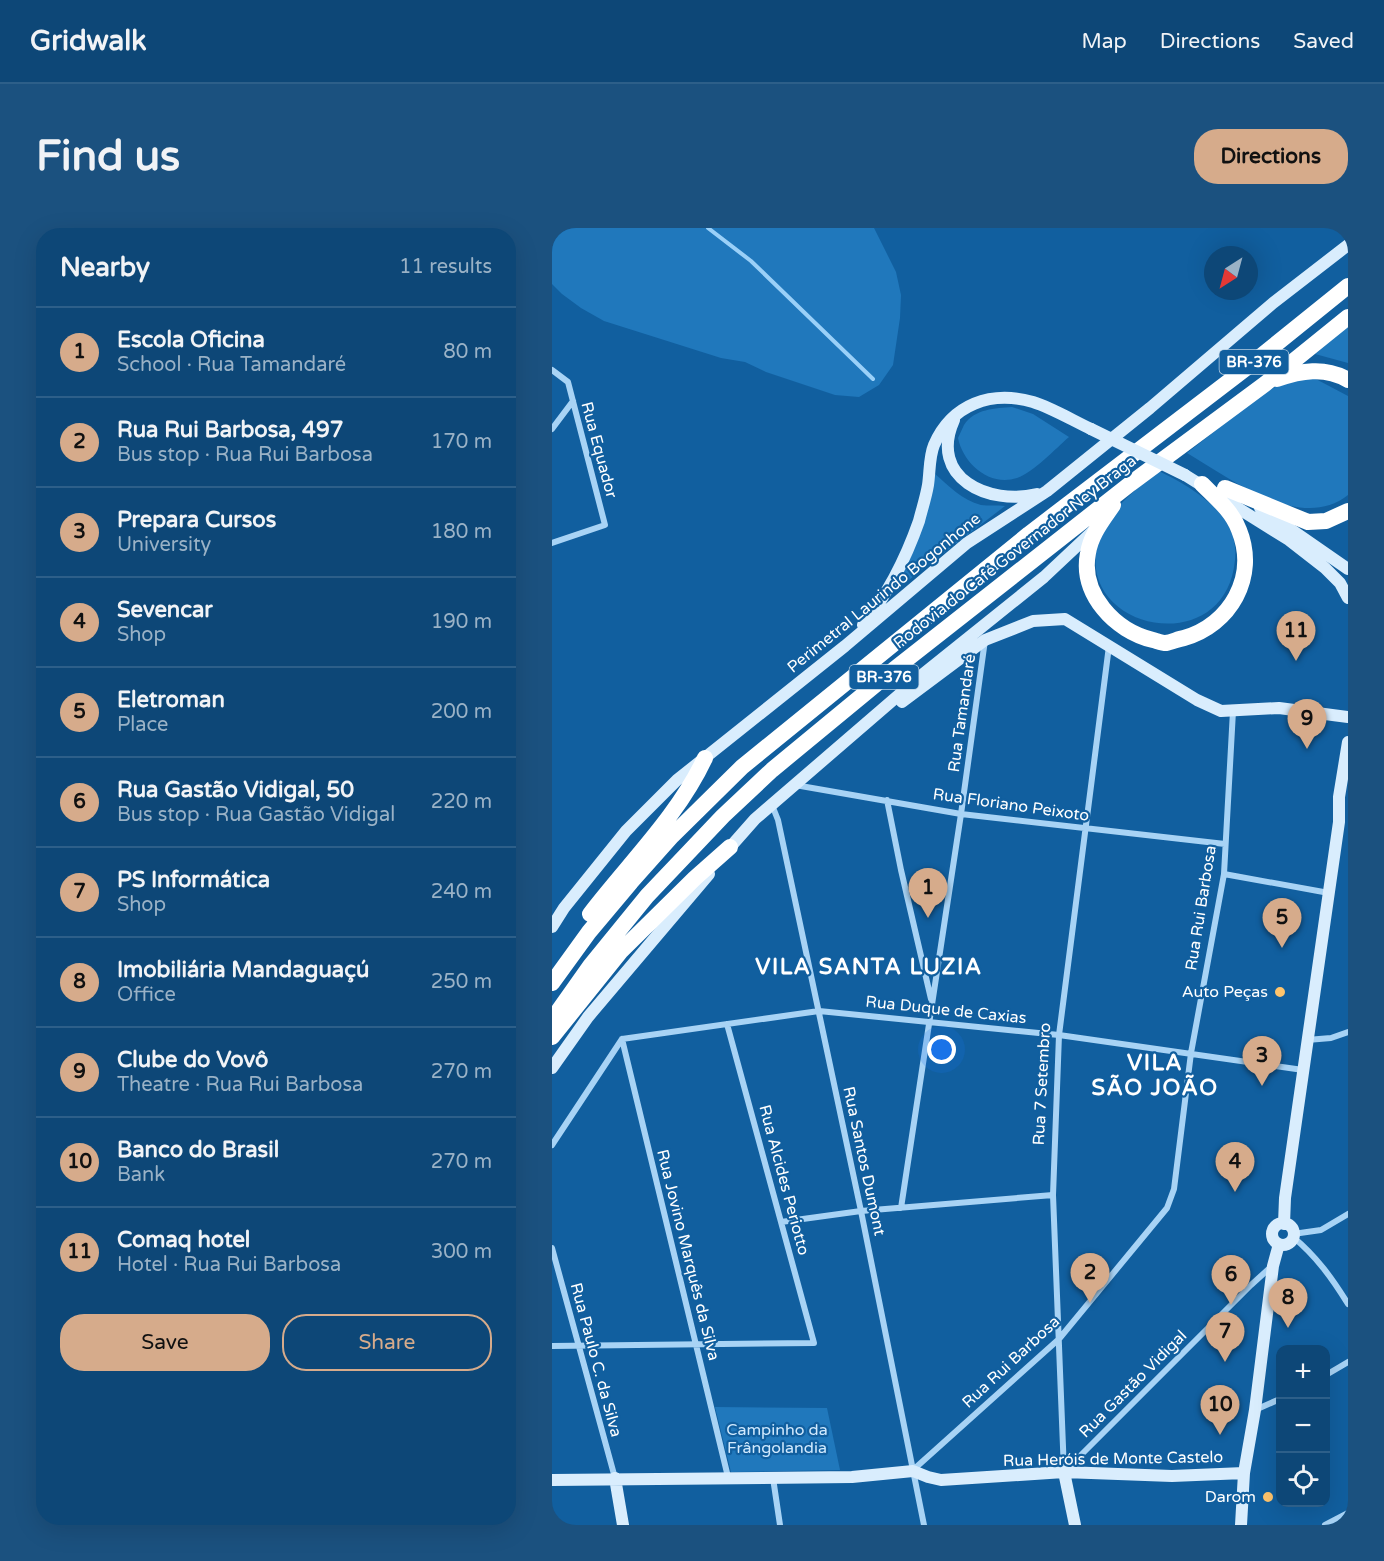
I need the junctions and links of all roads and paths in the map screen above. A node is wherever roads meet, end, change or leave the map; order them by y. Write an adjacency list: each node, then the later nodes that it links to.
1 (1348, 245): 14 (main road, Perimetral Laurindo Bogonhone)
2 (1348, 286): 41 (highway, Rodovia do Café Governador Ney Braga / BR-376)
3 (1348, 317): 6 (highway, Rodovia do Café Governador Ney Braga / BR-376)
4 (552, 370): 7 (street, Rua Equador)
5 (1348, 380): 6 (highway)
6 (1265, 384): 11 (highway, Rodovia do Café Governador Ney Braga / BR-376)
7 (573, 401): 9 (street); 17 (street, Rua Equador)
8 (956, 416): 10 (main road, bridge); 14 (main road); 21 (main road)
9 (552, 429)
10 (1185, 475): 12 (main road); 13 (main road)
11 (1130, 484): 16 (highway); 44 (highway, Rodovia do Café Governador Ney Braga / BR-376)
12 (1202, 484): 16 (highway); 19 (main road)
13 (1225, 488): 15 (highway); 18 (main road)
14 (1047, 491): 21 (main road, Perimetral Laurindo Bogonhone)
15 (1348, 511)
16 (1098, 526): 26 (main road)
17 (552, 543)
18 (1348, 569)
19 (1348, 598)
20 (985, 639): 22 (main road); 26 (main road); 32 (street, Rua Tamandaré)
21 (845, 646): 27 (main road, Perimetral Laurindo Bogonhone)
22 (1109, 646): 23 (main road); 34 (street, Rua 7 Setembro)
23 (1233, 711): 24 (main road); 35 (street, Rua Rui Barbosa)
24 (1348, 717)
25 (1347, 750): 33 (main road)
26 (831, 754): 28 (main road)
27 (705, 758): 39 (main road, Perimetral Laurindo Bogonhone); 40 (highway)
28 (794, 785): 29 (street, Rua Floriano Peixoto); 30 (main road)
29 (887, 800): 32 (street, Rua Floriano Peixoto); 42 (street, Rua Tamandaré)
30 (771, 804): 36 (main road); 43 (street, Rua Santos Dumont)
31 (1348, 805): 33 (main road)
32 (961, 814): 34 (street, Rua Floriano Peixoto); 42 (street, Rua Tamandaré)
33 (1339, 822): 38 (main road)
34 (1086, 829): 35 (street, Rua Floriano Peixoto); 48 (street, Rua 7 Setembro)
35 (1225, 844): 37 (street, Rua Rui Barbosa)
36 (730, 847): 49 (highway); 53 (main road)
37 (1224, 874): 38 (street); 52 (street, Rua Rui Barbosa)
38 (1329, 893): 51 (main road)
39 (552, 927)
40 (552, 971)
41 (552, 983)
42 (932, 1004): 45 (street, Rua Tamandaré)
43 (819, 1011): 45 (street, Rua Duque de Caxias); 46 (street, Rua Duque de Caxias); 58 (street, Rua Santos Dumont)
44 (552, 1020)
45 (929, 1022): 48 (street, Rua Duque de Caxias); 57 (street, Rua Tamandaré)
46 (728, 1024): 50 (street, Rua Duque de Caxias); 60 (street, Rua Alcides Periotto)
47 (1348, 1032): 51 (street)
48 (1059, 1035): 52 (street, Rua Duque de Caxias); 56 (street, Rua 7 Setembro)
49 (552, 1037)
50 (622, 1039): 55 (street); 68 (street, Rua Jovino Marquês da Silva)
51 (1307, 1041): 54 (main road)
52 (1191, 1053): 54 (street, Rua Duque de Caxias); 67 (street, Rua Rui Barbosa)
53 (552, 1068)
54 (1303, 1070): 61 (main road)
55 (552, 1145)
56 (1053, 1195): 57 (street); 67 (street, Rua 7 Setembro)
57 (901, 1208): 58 (street)
58 (861, 1212): 60 (street); 75 (street, Rua Santos Dumont)
59 (1348, 1214): 62 (street)
60 (781, 1222): 68 (street, Rua Alcides Periotto)
61 (1284, 1224): 62 (main road); 63 (main road)
62 (1293, 1236): 63 (main road); 66 (street)
63 (1279, 1244): 65 (main road)
64 (552, 1248): 70 (street, Rua Paulo C. da Silva)
65 (1273, 1266): 74 (main road); 76 (street, Rua Gastão Vidigal)
66 (1348, 1304)
67 (1059, 1339): 75 (street, Rua Rui Barbosa); 76 (street, Rua 7 Setembro)
68 (695, 1344): 70 (street); 78 (street, Rua Jovino Marquês da Silva)
69 (552, 1346): 70 (street)
70 (578, 1346): 80 (street, Rua Paulo C. da Silva)
71 (1348, 1362): 72 (street)
72 (1330, 1373)
73 (1276, 1401): 74 (street)
74 (1255, 1410): 77 (main road)
75 (913, 1471): 76 (main road, Rua Heróis de Monte Castelo); 79 (main road, Rua Heróis de Monte Castelo); 85 (street, Rua Santos Dumont)
76 (1064, 1472): 77 (main road, Rua Heróis de Monte Castelo); 86 (main road, Rua 7 Setembro)
77 (1244, 1473): 87 (main road)
78 (728, 1477): 79 (main road, Rua Heróis de Monte Castelo); 80 (main road, Rua Heróis de Monte Castelo)
79 (773, 1478): 84 (street)
80 (615, 1479): 81 (main road, Rua Heróis de Monte Castelo); 83 (main road)
81 (552, 1480)
82 (1348, 1513): 88 (street)
83 (623, 1525)
84 (780, 1525)
85 (924, 1525)
86 (1075, 1525)
87 (1241, 1525)
88 (1325, 1525)

